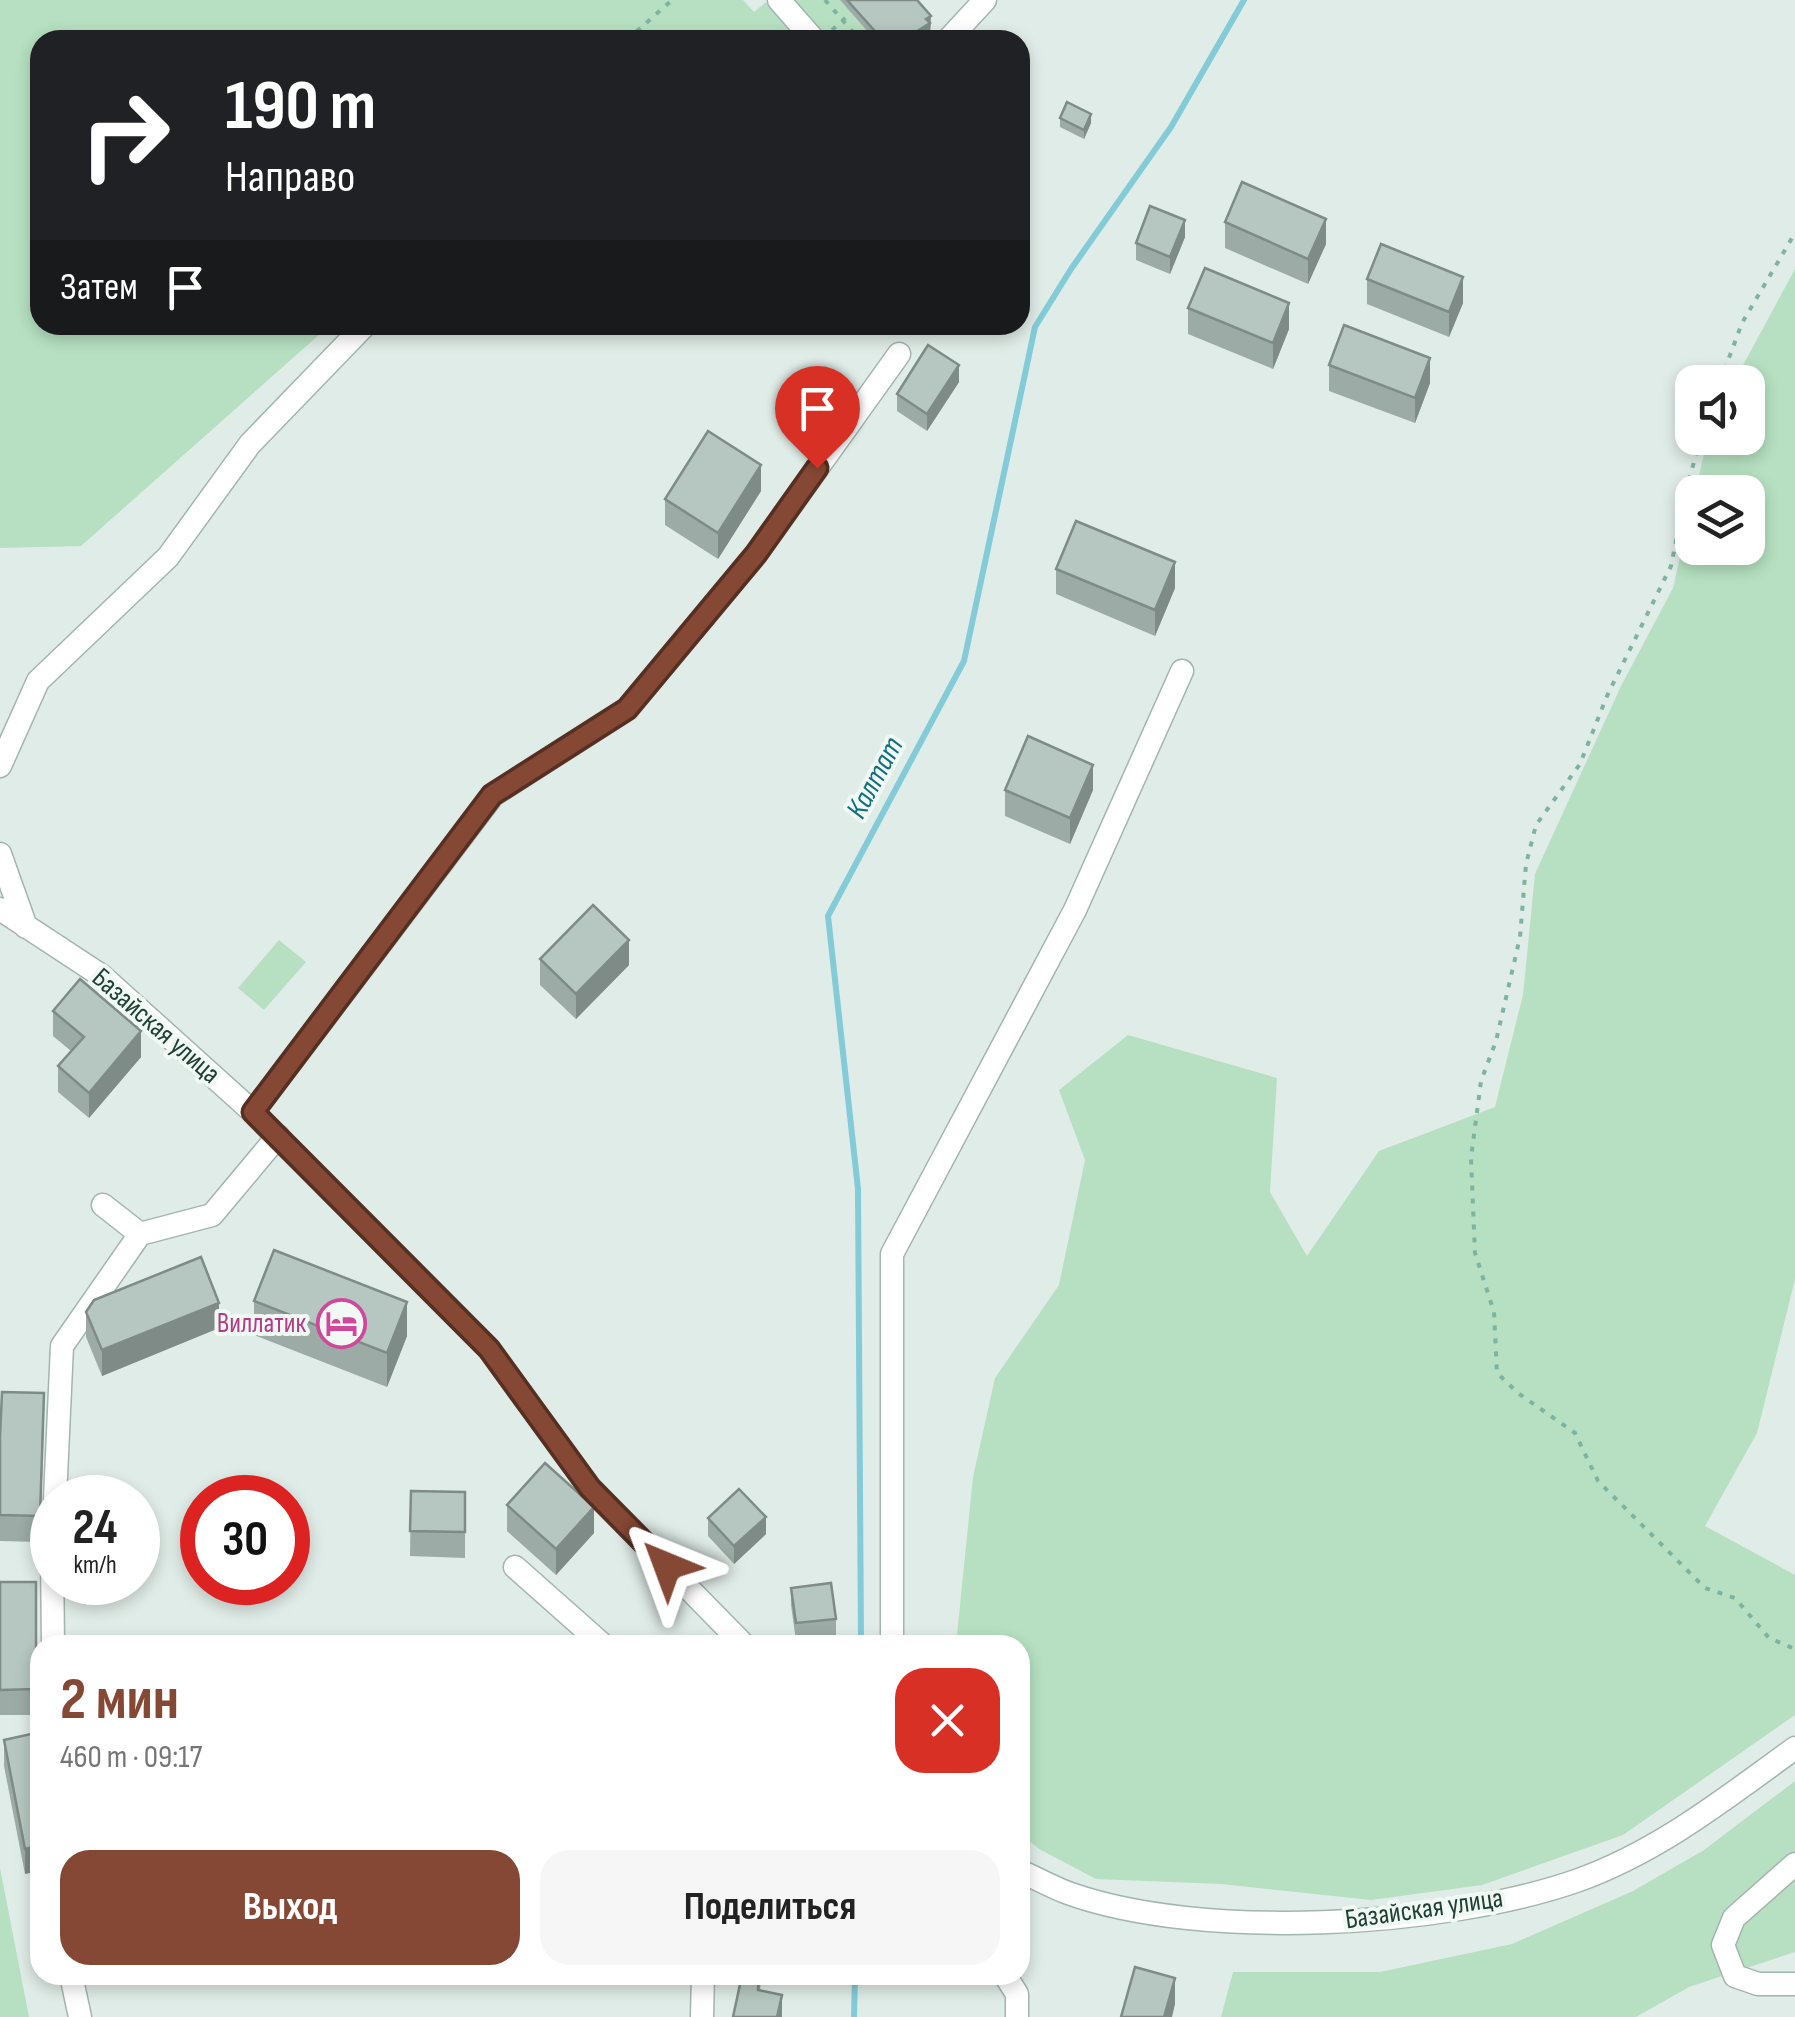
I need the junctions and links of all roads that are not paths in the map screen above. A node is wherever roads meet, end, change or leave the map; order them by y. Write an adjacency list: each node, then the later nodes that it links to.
1 (779, 0): 3 (street)
2 (985, 0): 4 (street)
3 (811, 30)
4 (957, 30)
5 (355, 335): 8 (street)
6 (900, 354): 12 (street)
7 (1182, 671): 22 (street)
8 (0, 766)
9 (0, 854): 11 (street)
10 (0, 909): 11 (street, Базайская улица)
11 (26, 927): 12 (street, Базайская улица)
12 (253, 1112): 13 (street, Базайская улица)
13 (278, 1136): 15 (street); 21 (street, Базайская улица)
14 (103, 1205): 15 (street)
15 (140, 1234): 16 (street)
16 (56, 1475)
17 (515, 1567): 20 (street)
18 (53, 1605): 19 (street)
19 (53, 1635)
20 (592, 1635)
21 (734, 1635)
22 (892, 1635)
23 (1795, 1748): 25 (street, Базайская улица)
24 (1795, 1864): 26 (street)
25 (1030, 1876)
26 (1795, 1984)
27 (72, 1985): 30 (street)
28 (703, 1985): 31 (street)
29 (1011, 1985): 32 (street)
30 (80, 2017)
31 (702, 2017)
32 (1017, 2017)

